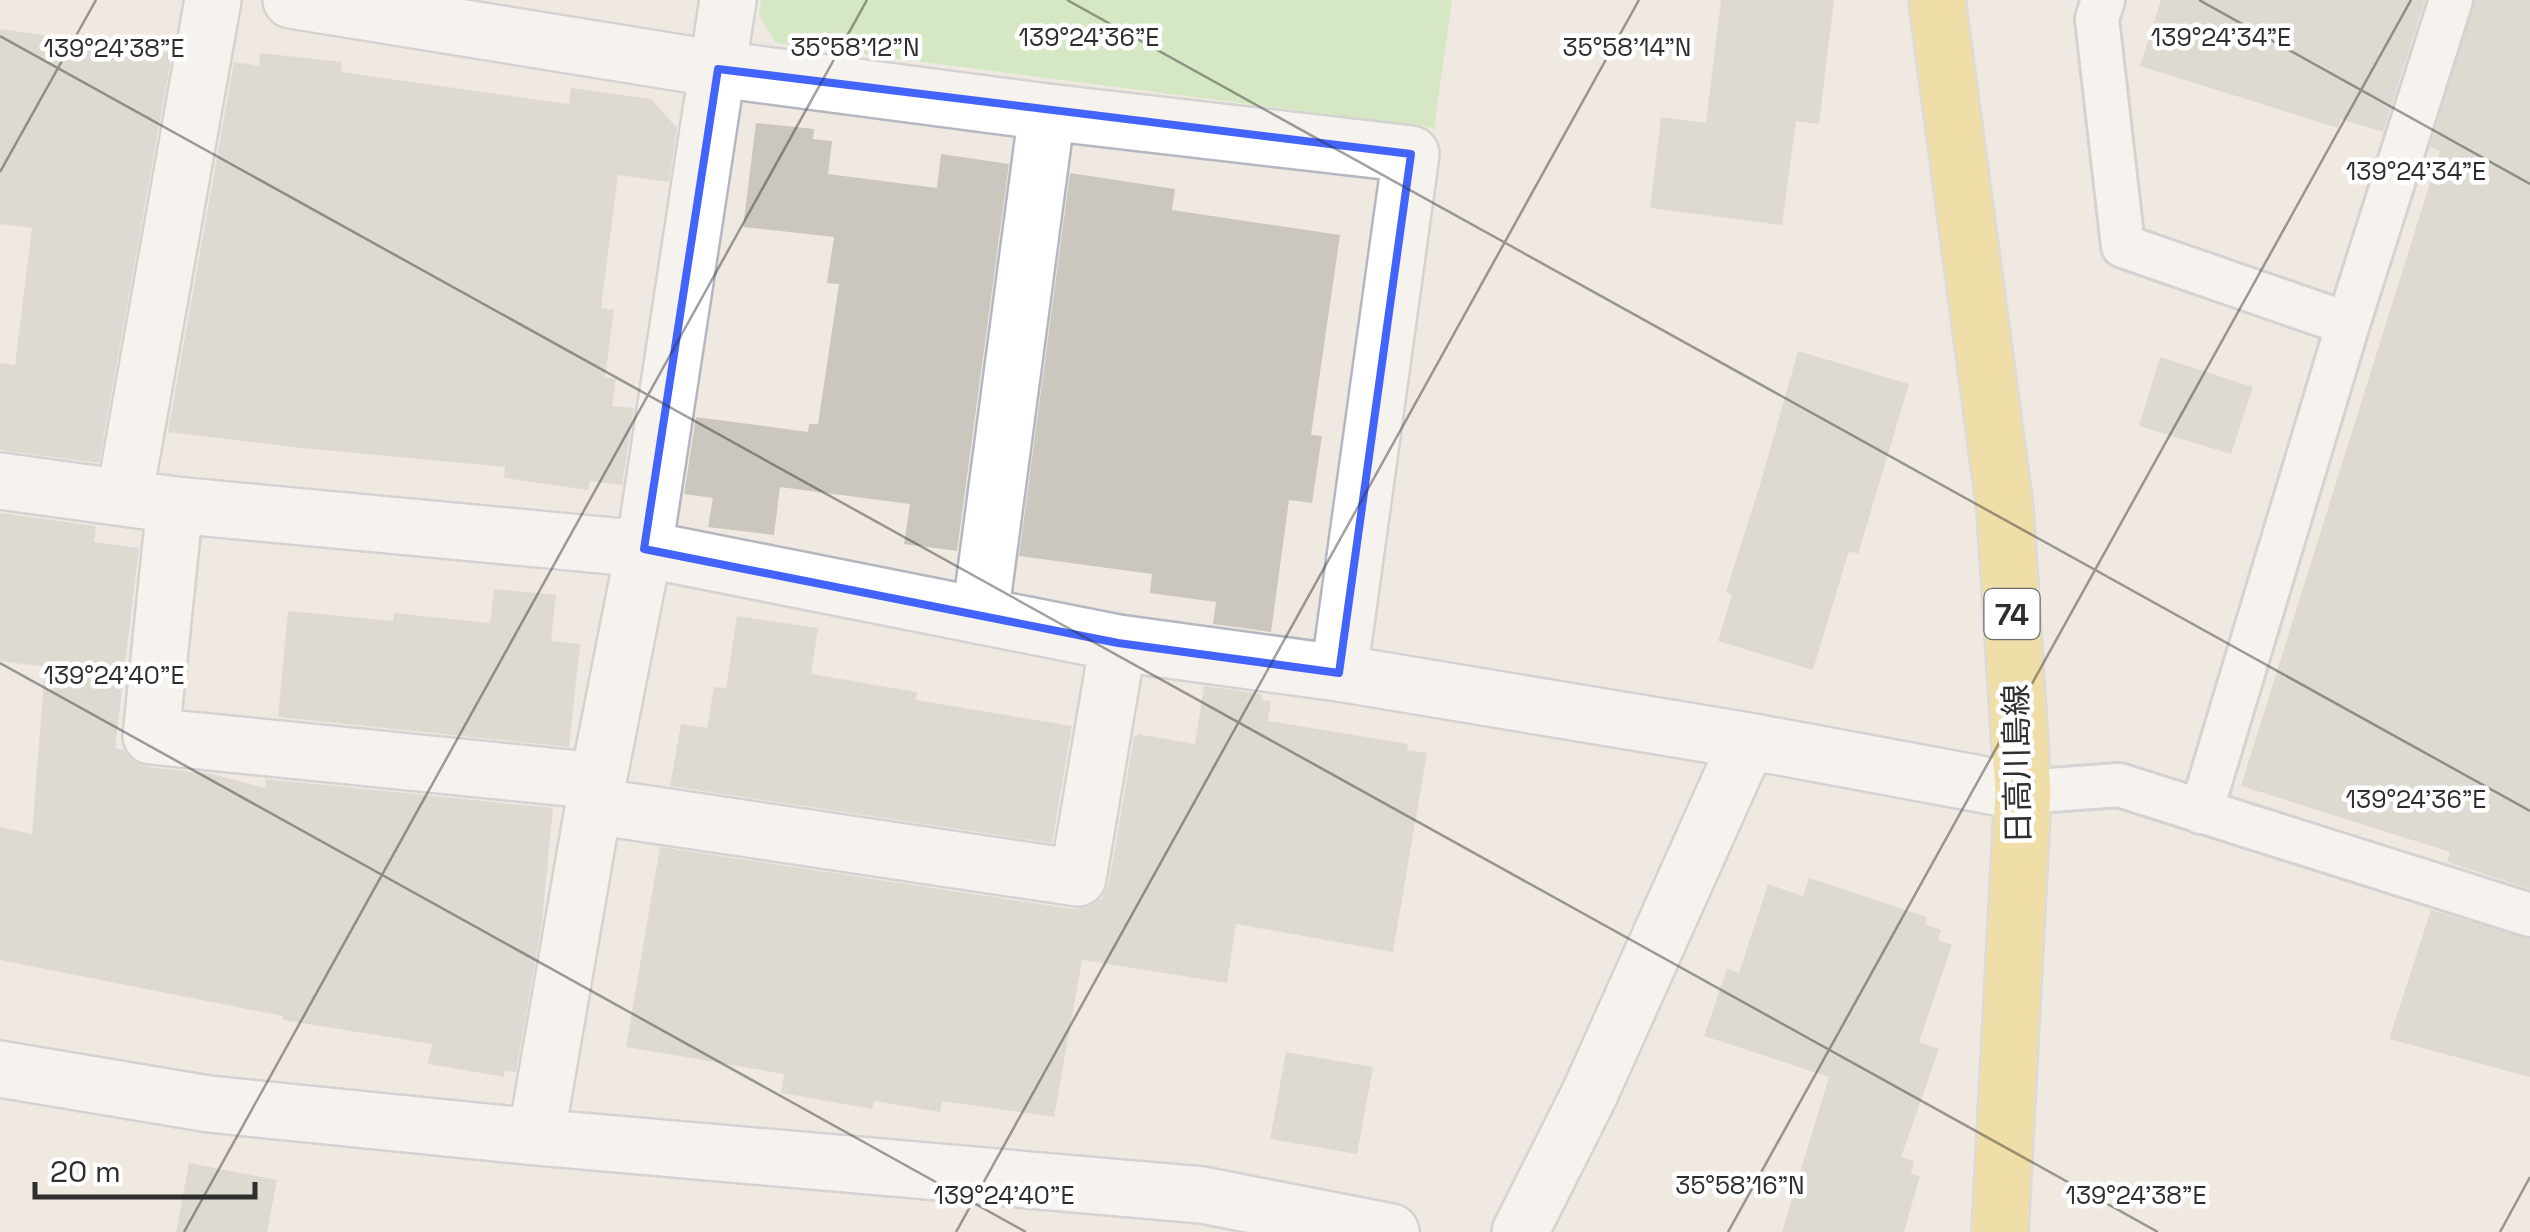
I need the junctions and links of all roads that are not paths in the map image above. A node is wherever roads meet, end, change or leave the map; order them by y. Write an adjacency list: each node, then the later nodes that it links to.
1 (214, 0): 11 (street)
2 (291, 0): 7 (street)
3 (728, 0): 7 (street)
4 (1937, 0): 17 (main road, 日高川島線 / 74)
5 (2102, 0): 9 (lane)
6 (2452, 0): 9 (lane)
7 (718, 70): 8 (street); 12 (street)
8 (1047, 112): 13 (street); 15 (street)
9 (2348, 324): 19 (lane)
10 (0, 481): 11 (street)
11 (150, 502): 12 (street); 18 (street)
12 (644, 549): 13 (street); 18 (street)
13 (980, 616): 14 (street)
14 (1118, 643): 15 (street); 18 (street)
15 (1339, 672): 16 (street)
16 (1748, 741): 17 (street); 24 (street)
17 (2023, 792): 19 (lane); 25 (main road, 日高川島線 / 74)
18 (596, 794): 22 (street)
19 (2201, 812): 20 (lane)
20 (2530, 915)
21 (0, 1070): 22 (street)
22 (536, 1137): 23 (street)
23 (1391, 1232)
24 (1520, 1232)
25 (2000, 1232)

